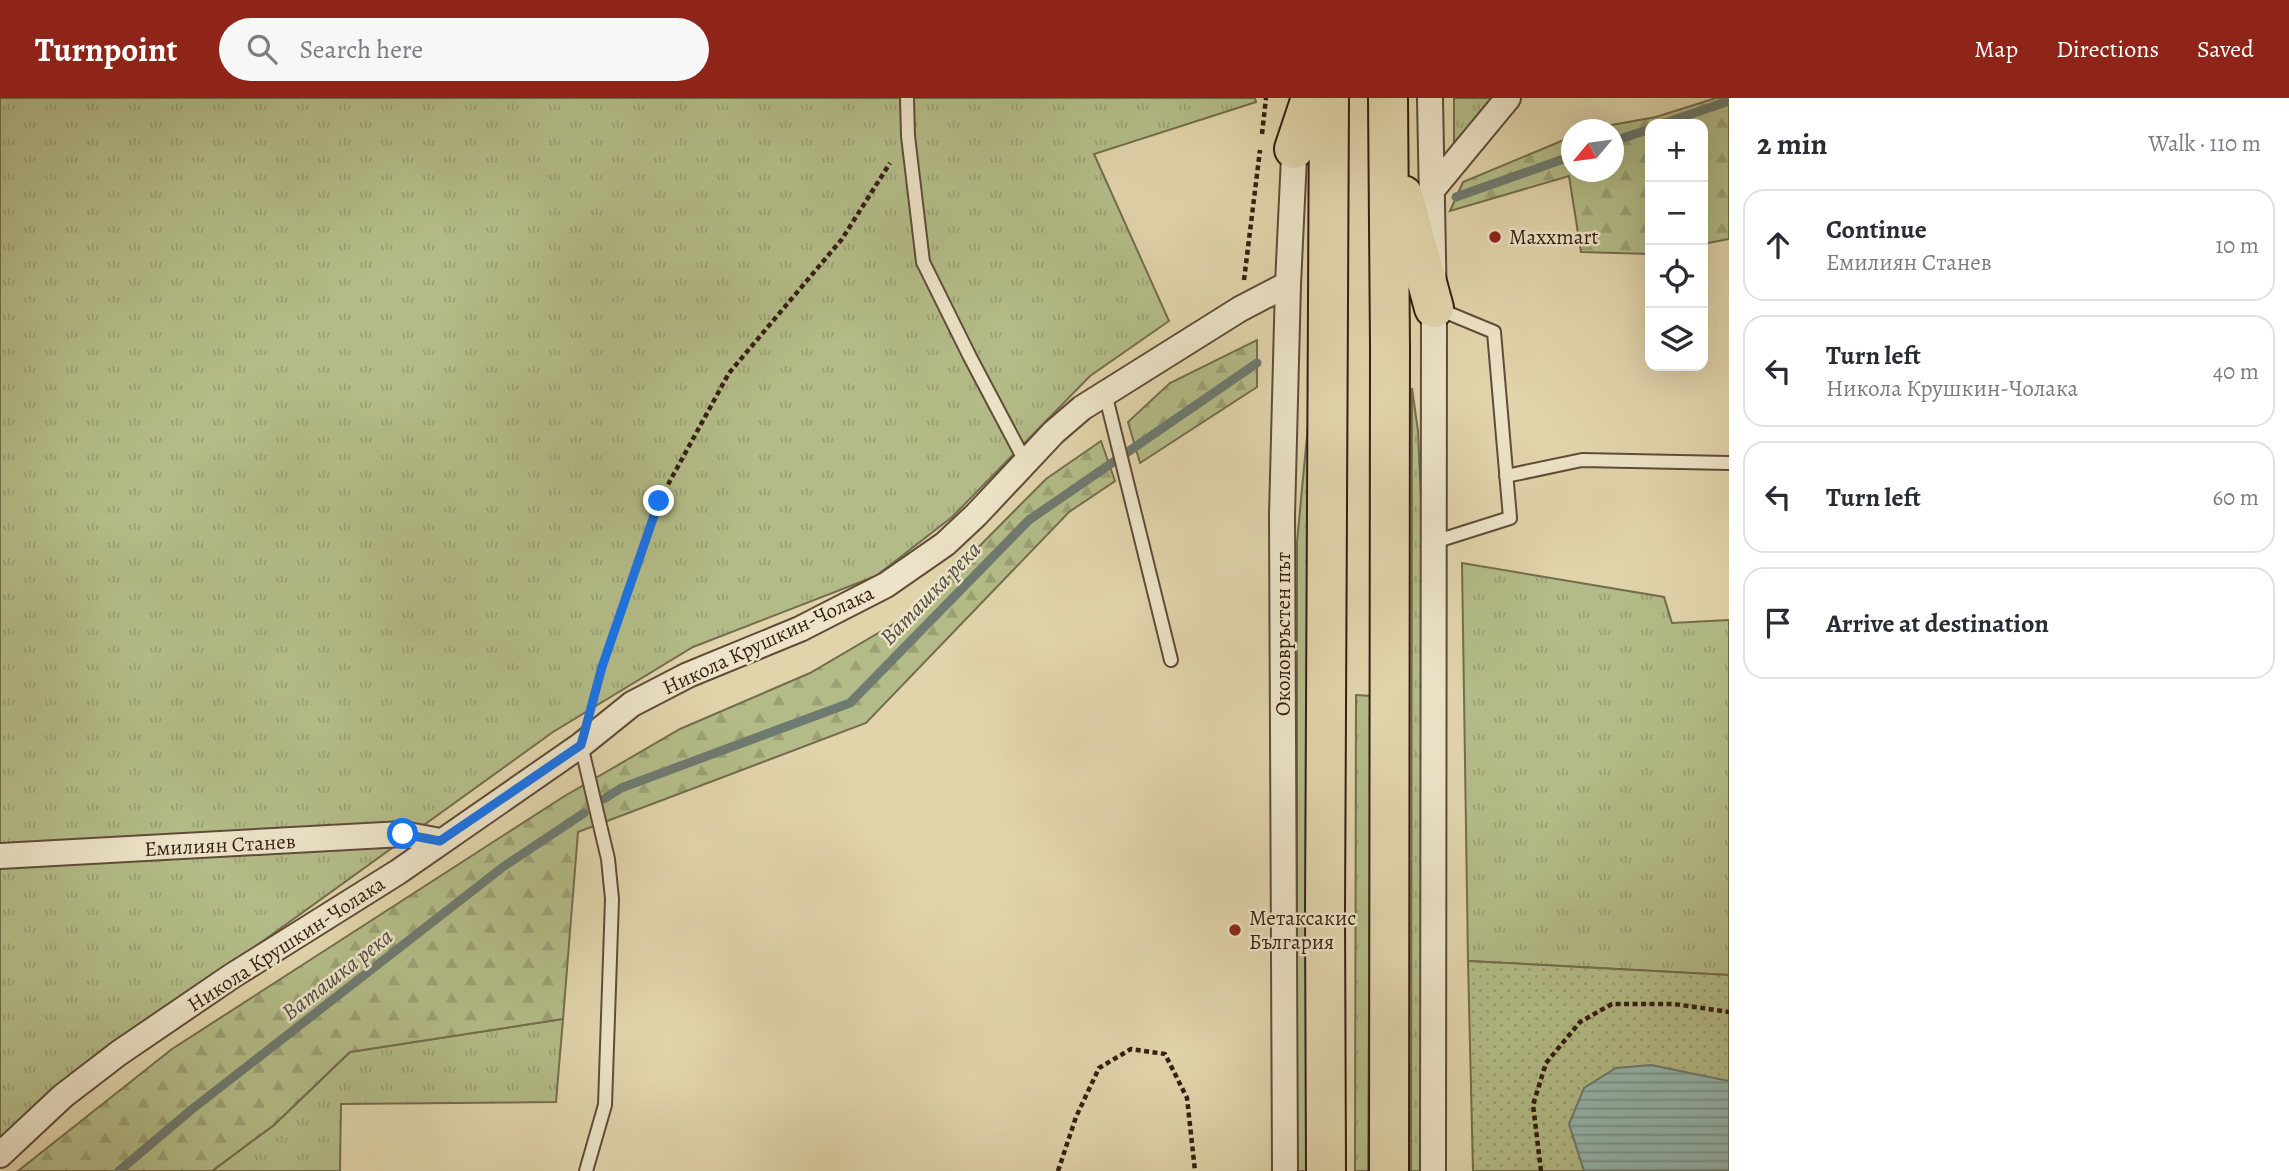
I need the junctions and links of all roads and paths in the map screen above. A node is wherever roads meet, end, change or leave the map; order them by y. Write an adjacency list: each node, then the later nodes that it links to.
1 (907, 98): 9 (lane)
2 (1266, 98): 15 (path)
3 (1296, 98): 11 (street, Околовръстен път)
4 (1311, 98): 11 (highway)
5 (1329, 98): 31 (highway, Околовръстен път)
6 (1388, 98): 10 (highway)
7 (1430, 98): 12 (street)
8 (1508, 98): 12 (street)
9 (908, 136): 17 (lane); 22 (path)
10 (1390, 146): 14 (highway); 32 (highway)
11 (1294, 149): 13 (street, Околовръстен път)
12 (1432, 190): 14 (street)
13 (1287, 284): 15 (street, Никола Крушкин-Чолака); 30 (street, Околовръстен път)
14 (1434, 308): 19 (lane); 20 (street)
15 (1240, 309): 16 (street, Никола Крушкин-Чолака)
16 (1105, 393): 17 (street, Никола Крушкин-Чолака); 21 (lane)
17 (1026, 463): 22 (street, Никола Крушкин-Чолака)
18 (1729, 463): 19 (lane)
19 (1506, 476): 20 (lane)
20 (1434, 542): 33 (street)
21 (1171, 660)
22 (581, 745): 23 (street, Никола Крушкин-Чолака); 27 (lane)
23 (440, 841): 24 (street, Емилиян Станев); 26 (street, Никола Крушкин-Чолака)
24 (0, 856)
25 (1729, 1012): 34 (path)
26 (0, 1155)
27 (586, 1171)
28 (1058, 1171): 29 (path)
29 (1195, 1171)
30 (1284, 1171)
31 (1326, 1171)
32 (1389, 1171)
33 (1433, 1171)
34 (1541, 1171)

